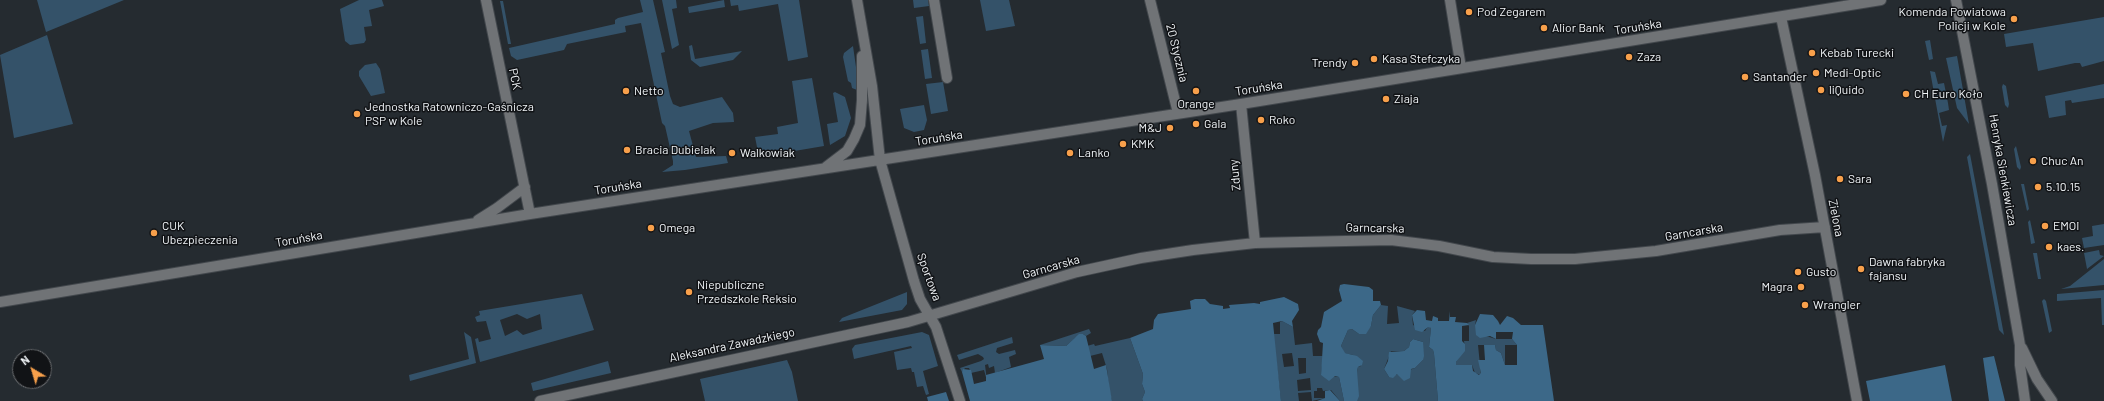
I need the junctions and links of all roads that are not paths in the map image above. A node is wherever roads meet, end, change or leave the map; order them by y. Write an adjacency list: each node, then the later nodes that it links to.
1 (486, 0): 16 (street, PCK)
2 (857, 0): 9 (street)
3 (934, 0): 11 (street)
4 (1150, 0): 13 (street, 20 Stycznia)
5 (1450, 0): 10 (street)
6 (1881, 0): 8 (street, Toruńska)
7 (1956, 0): 23 (street, Henryka Sienkiewicza)
8 (1781, 17): 10 (street, Toruńska); 19 (street, Zielona)
9 (862, 33): 14 (street, Sportowa); 15 (street)
10 (1461, 68): 12 (street, Toruńska)
11 (947, 78)
12 (1241, 104): 13 (street, Toruńska); 20 (street, Zduny)
13 (1178, 113): 14 (street, Toruńska)
14 (880, 160): 15 (street, Toruńska); 22 (street, Sportowa)
15 (822, 169): 17 (street, Toruńska)
16 (525, 187): 17 (street, PCK); 18 (street)
17 (530, 214): 18 (street, Toruńska)
18 (472, 224): 21 (street, Toruńska)
19 (1824, 227): 20 (street, Garncarska); 26 (street, Zielona)
20 (1255, 243): 22 (street, Garncarska)
21 (0, 302)
22 (930, 315): 24 (street, Aleksandra Zawadzkiego); 25 (street, Sportowa)
23 (2020, 344): 27 (street, Henryka Sienkiewicza); 28 (street, Henryka Sienkiewicza)
24 (540, 401)
25 (960, 401)
26 (1857, 401)
27 (2025, 401)
28 (2052, 401)

